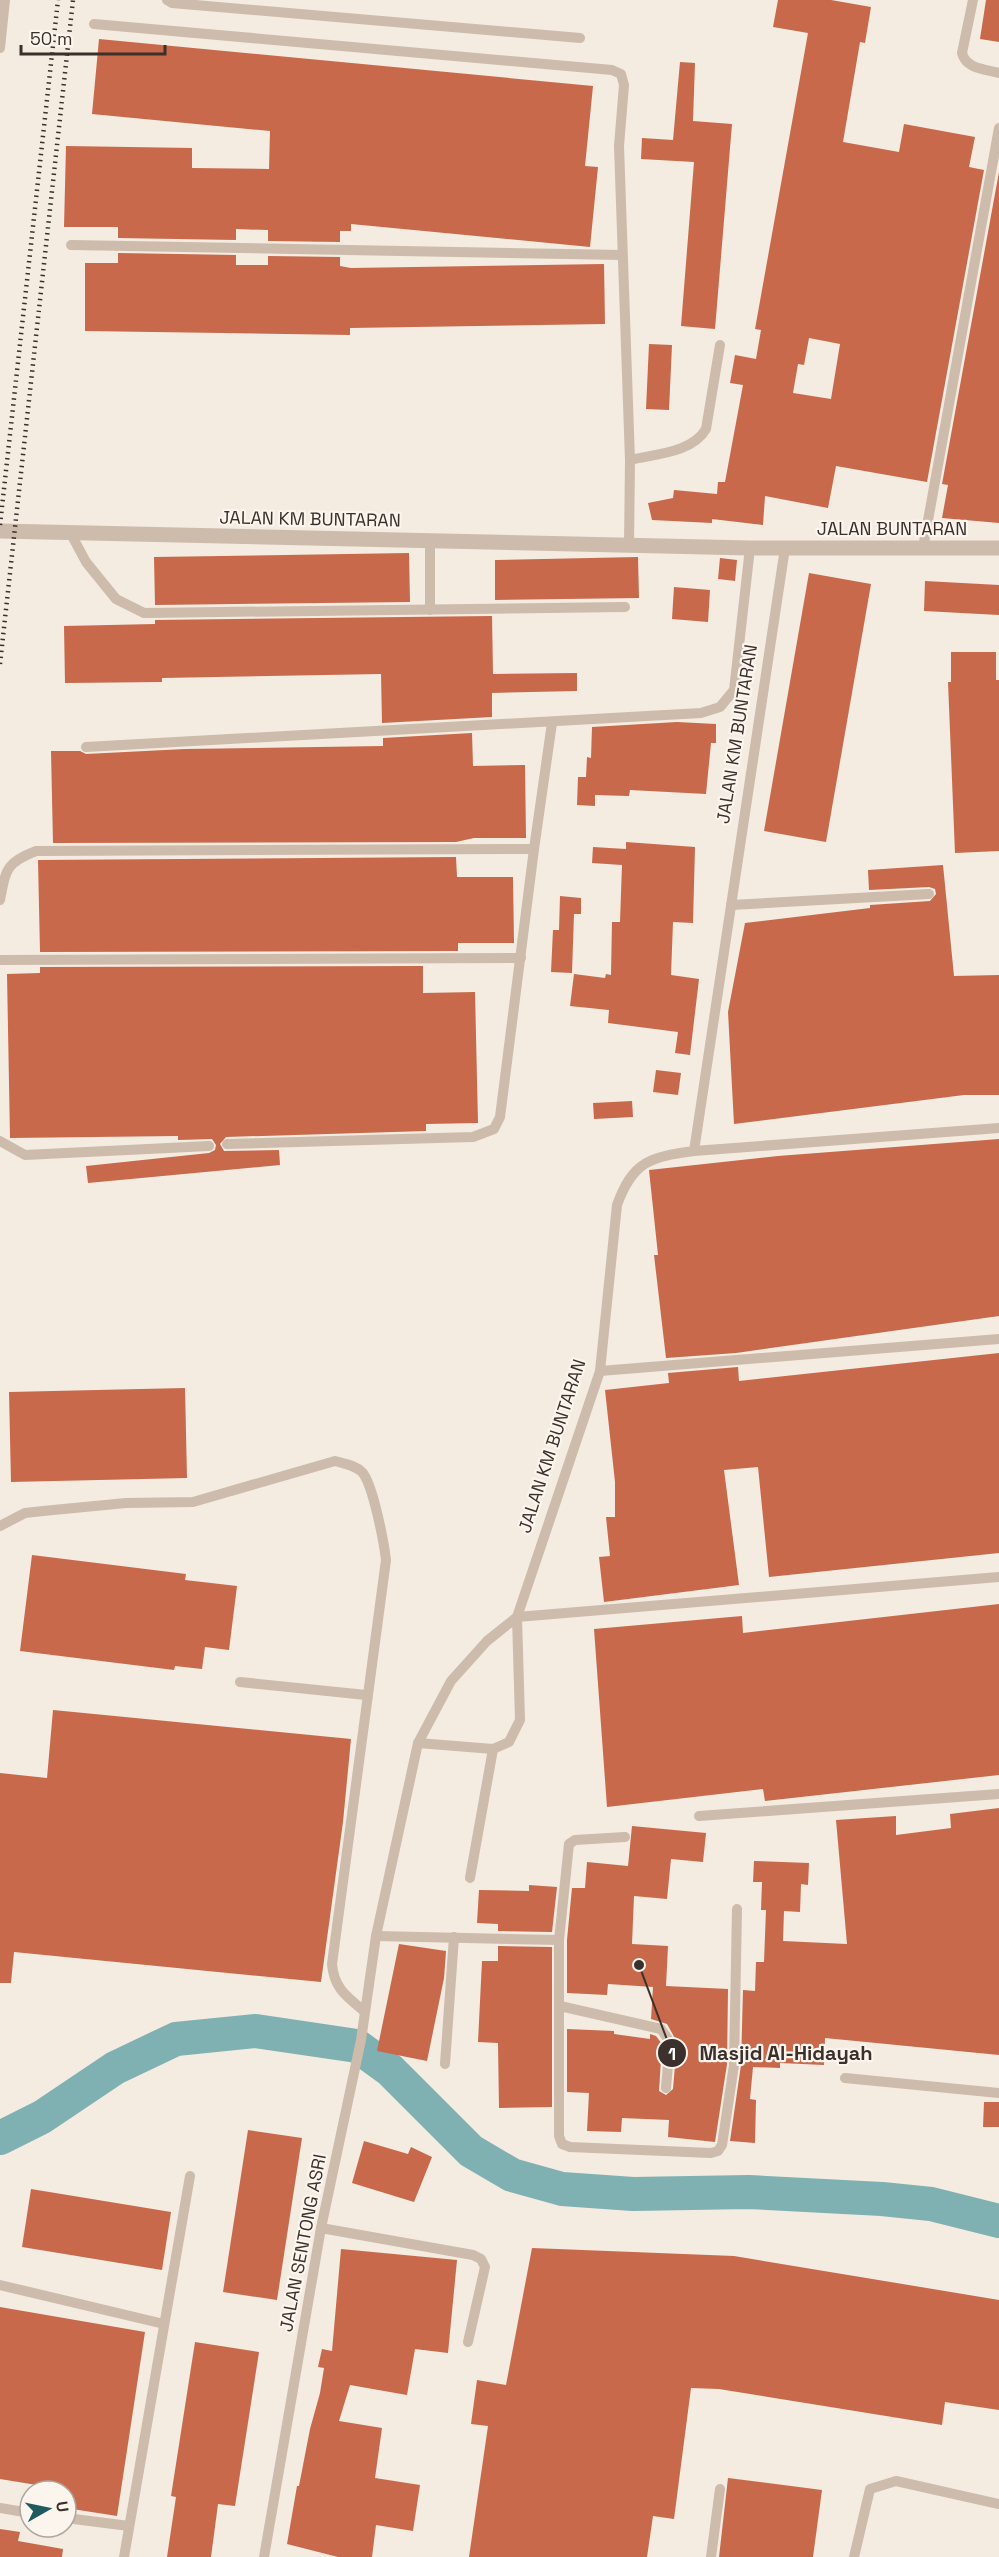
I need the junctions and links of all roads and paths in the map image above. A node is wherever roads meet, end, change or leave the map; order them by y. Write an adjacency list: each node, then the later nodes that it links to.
1 (5, 0): 6 (lane)
2 (167, 0): 5 (lane)
3 (973, 0): 7 (lane)
4 (94, 24): 10 (lane)
5 (580, 38)
6 (0, 48)
7 (999, 73)
8 (999, 128): 19 (lane)
9 (71, 245): 10 (lane)
10 (622, 255): 12 (lane)
11 (720, 345): 12 (lane)
12 (630, 460): 16 (lane)
13 (0, 531): 14 (street, JALAN KM BUNTARAN)
14 (71, 534): 15 (street, JALAN KM BUNTARAN); 22 (lane)
15 (430, 541): 16 (street, JALAN KM BUNTARAN); 22 (lane)
16 (629, 545): 17 (street, JALAN KM BUNTARAN)
17 (750, 548): 18 (street, JALAN KM BUNTARAN); 23 (lane)
18 (785, 548): 19 (street, JALAN BUNTARAN); 28 (lane, JALAN KM BUNTARAN)
19 (923, 548): 20 (street, JALAN BUNTARAN)
20 (999, 548)
21 (625, 607): 22 (lane)
22 (430, 610)
23 (552, 723): 24 (lane); 25 (lane)
24 (86, 747)
25 (534, 849): 27 (lane); 29 (lane)
26 (929, 894): 28 (lane)
27 (0, 900)
28 (731, 905): 35 (lane, JALAN KM BUNTARAN)
29 (521, 958): 30 (lane); 33 (lane)
30 (0, 960)
31 (999, 1128): 35 (lane)
32 (0, 1141): 34 (lane)
33 (227, 1144)
34 (209, 1146)
35 (694, 1151): 37 (lane, JALAN KM BUNTARAN)
36 (999, 1339): 37 (lane)
37 (600, 1371): 40 (lane, JALAN KM BUNTARAN)
38 (0, 1526): 42 (lane)
39 (999, 1577): 40 (lane)
40 (517, 1617): 43 (lane); 44 (lane, JALAN KM BUNTARAN)
41 (240, 1682): 42 (lane)
42 (366, 1695): 54 (lane)
43 (418, 1743): 44 (lane); 50 (lane)
44 (493, 1749): 48 (lane)
45 (999, 1794): 46 (lane)
46 (699, 1816)
47 (625, 1837): 52 (lane)
48 (470, 1878)
49 (738, 1909): 53 (lane)
50 (376, 1936): 51 (lane); 54 (lane, JALAN SENTONG ASRI)
51 (454, 1938): 52 (lane); 55 (lane)
52 (559, 1940): 53 (lane)
53 (560, 2006): 57 (lane)
54 (364, 2010): 60 (lane, JALAN SENTONG ASRI)
55 (445, 2064)
56 (845, 2078): 58 (lane)
57 (666, 2088)
58 (999, 2093)
59 (190, 2176): 62 (lane)
60 (321, 2228): 63 (lane); 71 (lane, JALAN SENTONG ASRI)
61 (0, 2285): 62 (lane)
62 (164, 2324): 69 (lane)
63 (468, 2342)
64 (720, 2489): 72 (lane)
65 (999, 2504): 73 (lane)
66 (0, 2508): 67 (lane)
67 (18, 2511)
68 (78, 2520): 69 (lane)
69 (129, 2526): 70 (lane)
70 (124, 2557)
71 (264, 2557)
72 (711, 2557)
73 (854, 2557)

